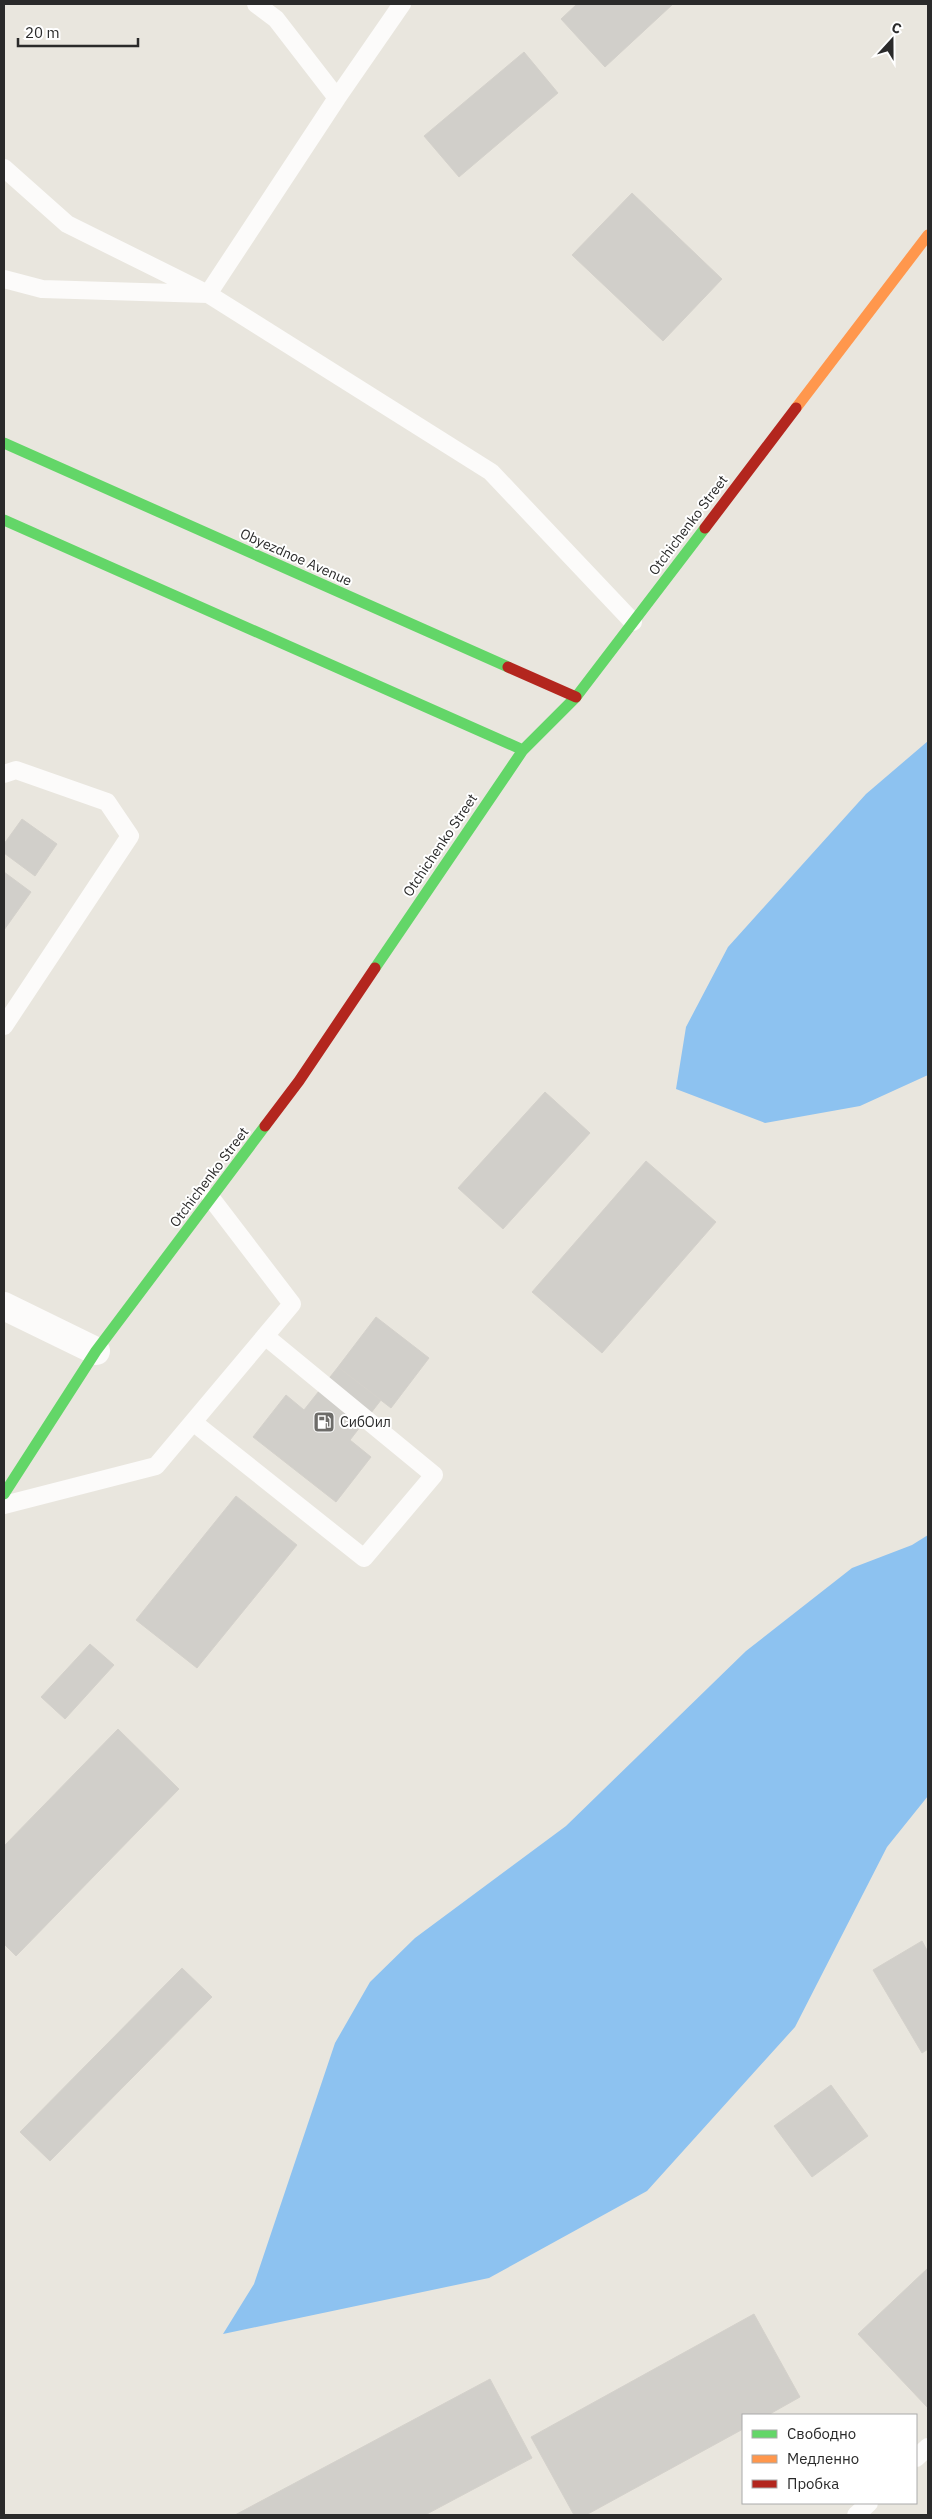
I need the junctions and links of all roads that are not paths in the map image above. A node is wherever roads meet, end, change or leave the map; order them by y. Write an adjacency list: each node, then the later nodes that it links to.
1 (256, 4): 3 (lane)
2 (402, 4): 3 (lane)
3 (337, 98): 7 (lane)
4 (4, 168): 7 (lane)
5 (928, 235): 10 (street, Otchichenko Street)
6 (4, 279): 7 (lane)
7 (208, 294): 10 (lane)
8 (4, 443): 11 (street, Obyezdnoe Avenue)
9 (4, 520): 12 (street)
10 (633, 622): 11 (street, Otchichenko Street)
11 (576, 698): 12 (street, Otchichenko Street)
12 (523, 750): 15 (street, Otchichenko Street)
13 (4, 774): 14 (lane)
14 (4, 1026)
15 (211, 1198): 17 (lane); 18 (street, Otchichenko Street)
16 (4, 1306): 18 (street)
17 (265, 1336): 19 (lane); 19 (lane)
18 (96, 1352): 20 (street, Otchichenko Street)
19 (192, 1422): 21 (lane)
20 (4, 1494)
21 (4, 1506)
22 (928, 2447): 23 (lane)
23 (917, 2457)
24 (868, 2504): 25 (lane)
25 (856, 2515)

